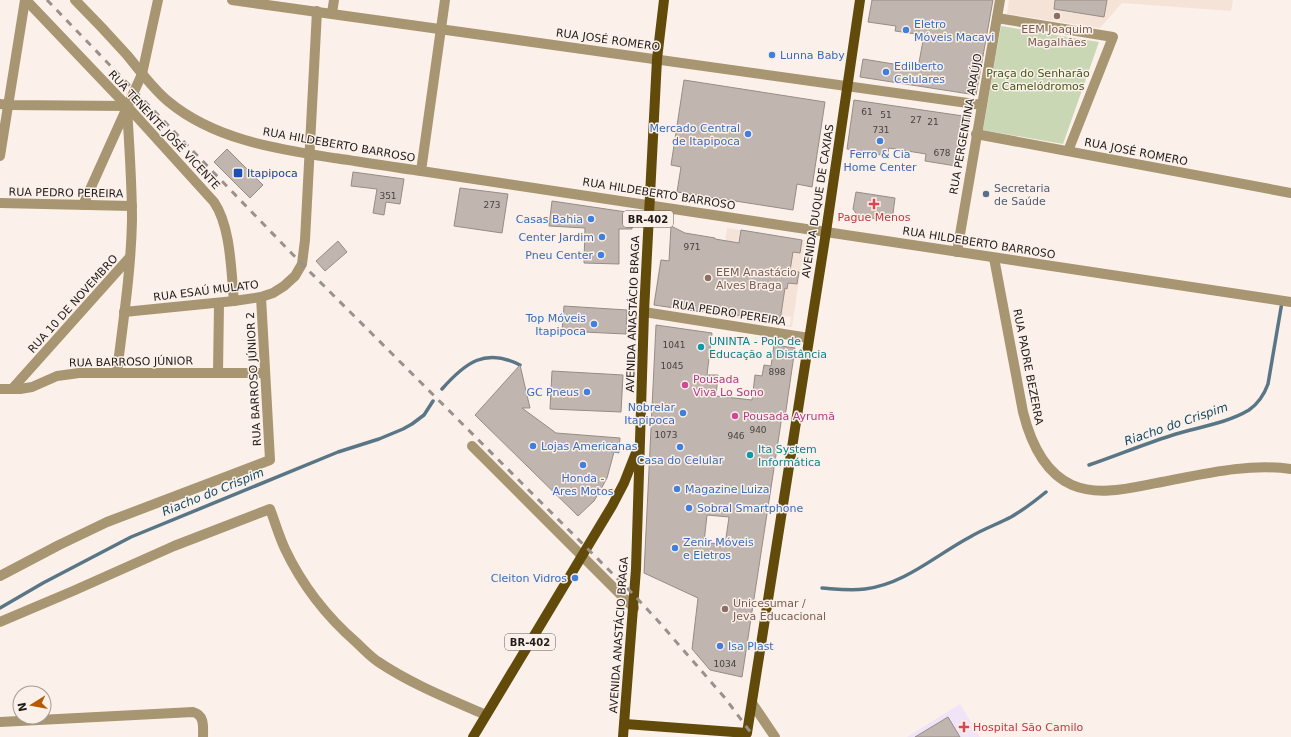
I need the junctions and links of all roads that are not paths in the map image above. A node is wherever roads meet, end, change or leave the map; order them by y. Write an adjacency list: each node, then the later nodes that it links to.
1 (26, 0): 17 (street); 19 (street, RUA TENENTE JOSÉ VICENTE)
2 (75, 0): 15 (street, RUA HILDEBERTO BARROSO)
3 (158, 0): 15 (street)
4 (232, 0): 10 (street, RUA JOSÉ ROMERO)
5 (334, 0): 11 (street)
6 (445, 0): 13 (street)
7 (664, 0): 14 (main road, AVENIDA ANASTÁCIO BRAGA / BR-402)
8 (860, 0): 16 (main road, AVENIDA DUQUE DE CAXIAS)
9 (1000, 0): 12 (street, RUA PERGENTINA ARAÚJO)
10 (317, 11): 11 (street, RUA JOSÉ ROMERO); 22 (street)
11 (332, 13): 13 (street, RUA JOSÉ ROMERO)
12 (997, 18): 18 (street, RUA PERGENTINA ARAÚJO); 21 (street)
13 (441, 28): 14 (street, RUA JOSÉ ROMERO); 24 (street)
14 (657, 59): 16 (street, RUA JOSÉ ROMERO); 28 (main road, AVENIDA ANASTÁCIO BRAGA / BR-402)
15 (142, 74): 19 (street); 22 (street, RUA HILDEBERTO BARROSO)
16 (848, 86): 18 (street, RUA JOSÉ ROMERO); 30 (main road, AVENIDA DUQUE DE CAXIAS)
17 (4, 104): 19 (street); 23 (street)
18 (982, 105): 20 (street, RUA PERGENTINA ARAÚJO)
19 (127, 106): 27 (street); 29 (street, RUA 10 DE NOVEMBRO); 35 (street, RUA TENENTE JOSÉ VICENTE)
20 (976, 134): 21 (street, RUA JOSÉ ROMERO); 31 (street, RUA PERGENTINA ARAÚJO)
21 (1068, 151): 25 (street, RUA JOSÉ ROMERO)
22 (310, 154): 24 (street, RUA HILDEBERTO BARROSO); 34 (street, RUA ESAÚ MULATO)
23 (0, 156)
24 (421, 171): 28 (street, RUA HILDEBERTO BARROSO)
25 (1291, 193)
26 (0, 203): 27 (street, RUA PEDRO PEREIRA)
27 (83, 205): 29 (street, RUA PEDRO PEREIRA)
28 (649, 205): 30 (street, RUA HILDEBERTO BARROSO); 39 (main road, AVENIDA ANASTÁCIO BRAGA / BR-402)
29 (132, 206): 32 (street, RUA 10 DE NOVEMBRO)
30 (826, 232): 31 (street, RUA HILDEBERTO BARROSO); 40 (main road, AVENIDA DUQUE DE CAXIAS)
31 (956, 252): 33 (street, RUA HILDEBERTO BARROSO)
32 (130, 257): 38 (street); 45 (street, RUA 10 DE NOVEMBRO)
33 (994, 258): 36 (street, RUA HILDEBERTO BARROSO); 48 (street, RUA PADRE BEZERRA)
34 (261, 297): 35 (street, RUA ESAÚ MULATO); 43 (street, RUA BARROSO JÚNIOR 2)
35 (234, 301): 37 (street, RUA ESAÚ MULATO)
36 (1291, 302)
37 (219, 303): 38 (street, RUA ESAÚ MULATO); 42 (street)
38 (124, 312): 41 (street)
39 (644, 312): 40 (street, RUA PEDRO PEREIRA); 46 (main road, AVENIDA ANASTÁCIO BRAGA / BR-402)
40 (809, 338): 53 (main road, AVENIDA DUQUE DE CAXIAS)
41 (117, 372): 42 (street, RUA BARROSO JÚNIOR); 45 (street, RUA BARROSO JÚNIOR)
42 (218, 373): 43 (street, RUA BARROSO JÚNIOR)
43 (265, 373): 50 (street, RUA BARROSO JÚNIOR 2)
44 (0, 389): 45 (street, RUA BARROSO JÚNIOR)
45 (12, 389)
46 (640, 438): 49 (main road, AVENIDA ANASTÁCIO BRAGA / BR-402); 51 (main road, AVENIDA ANASTÁCIO BRAGA)
47 (472, 446): 49 (street)
48 (1291, 469)
49 (584, 552): 51 (street); 54 (main road, BR-402)
50 (0, 576)
51 (634, 608): 56 (main road, AVENIDA ANASTÁCIO BRAGA)
52 (0, 622): 54 (street)
53 (752, 703): 57 (main road, AVENIDA DUQUE DE CAXIAS); 61 (street)
54 (486, 715): 59 (main road, BR-402)
55 (0, 722): 58 (street)
56 (625, 724): 57 (main road); 60 (main road, AVENIDA ANASTÁCIO BRAGA)
57 (747, 735)
58 (203, 737)
59 (473, 737)
60 (624, 737)
61 (775, 737)

